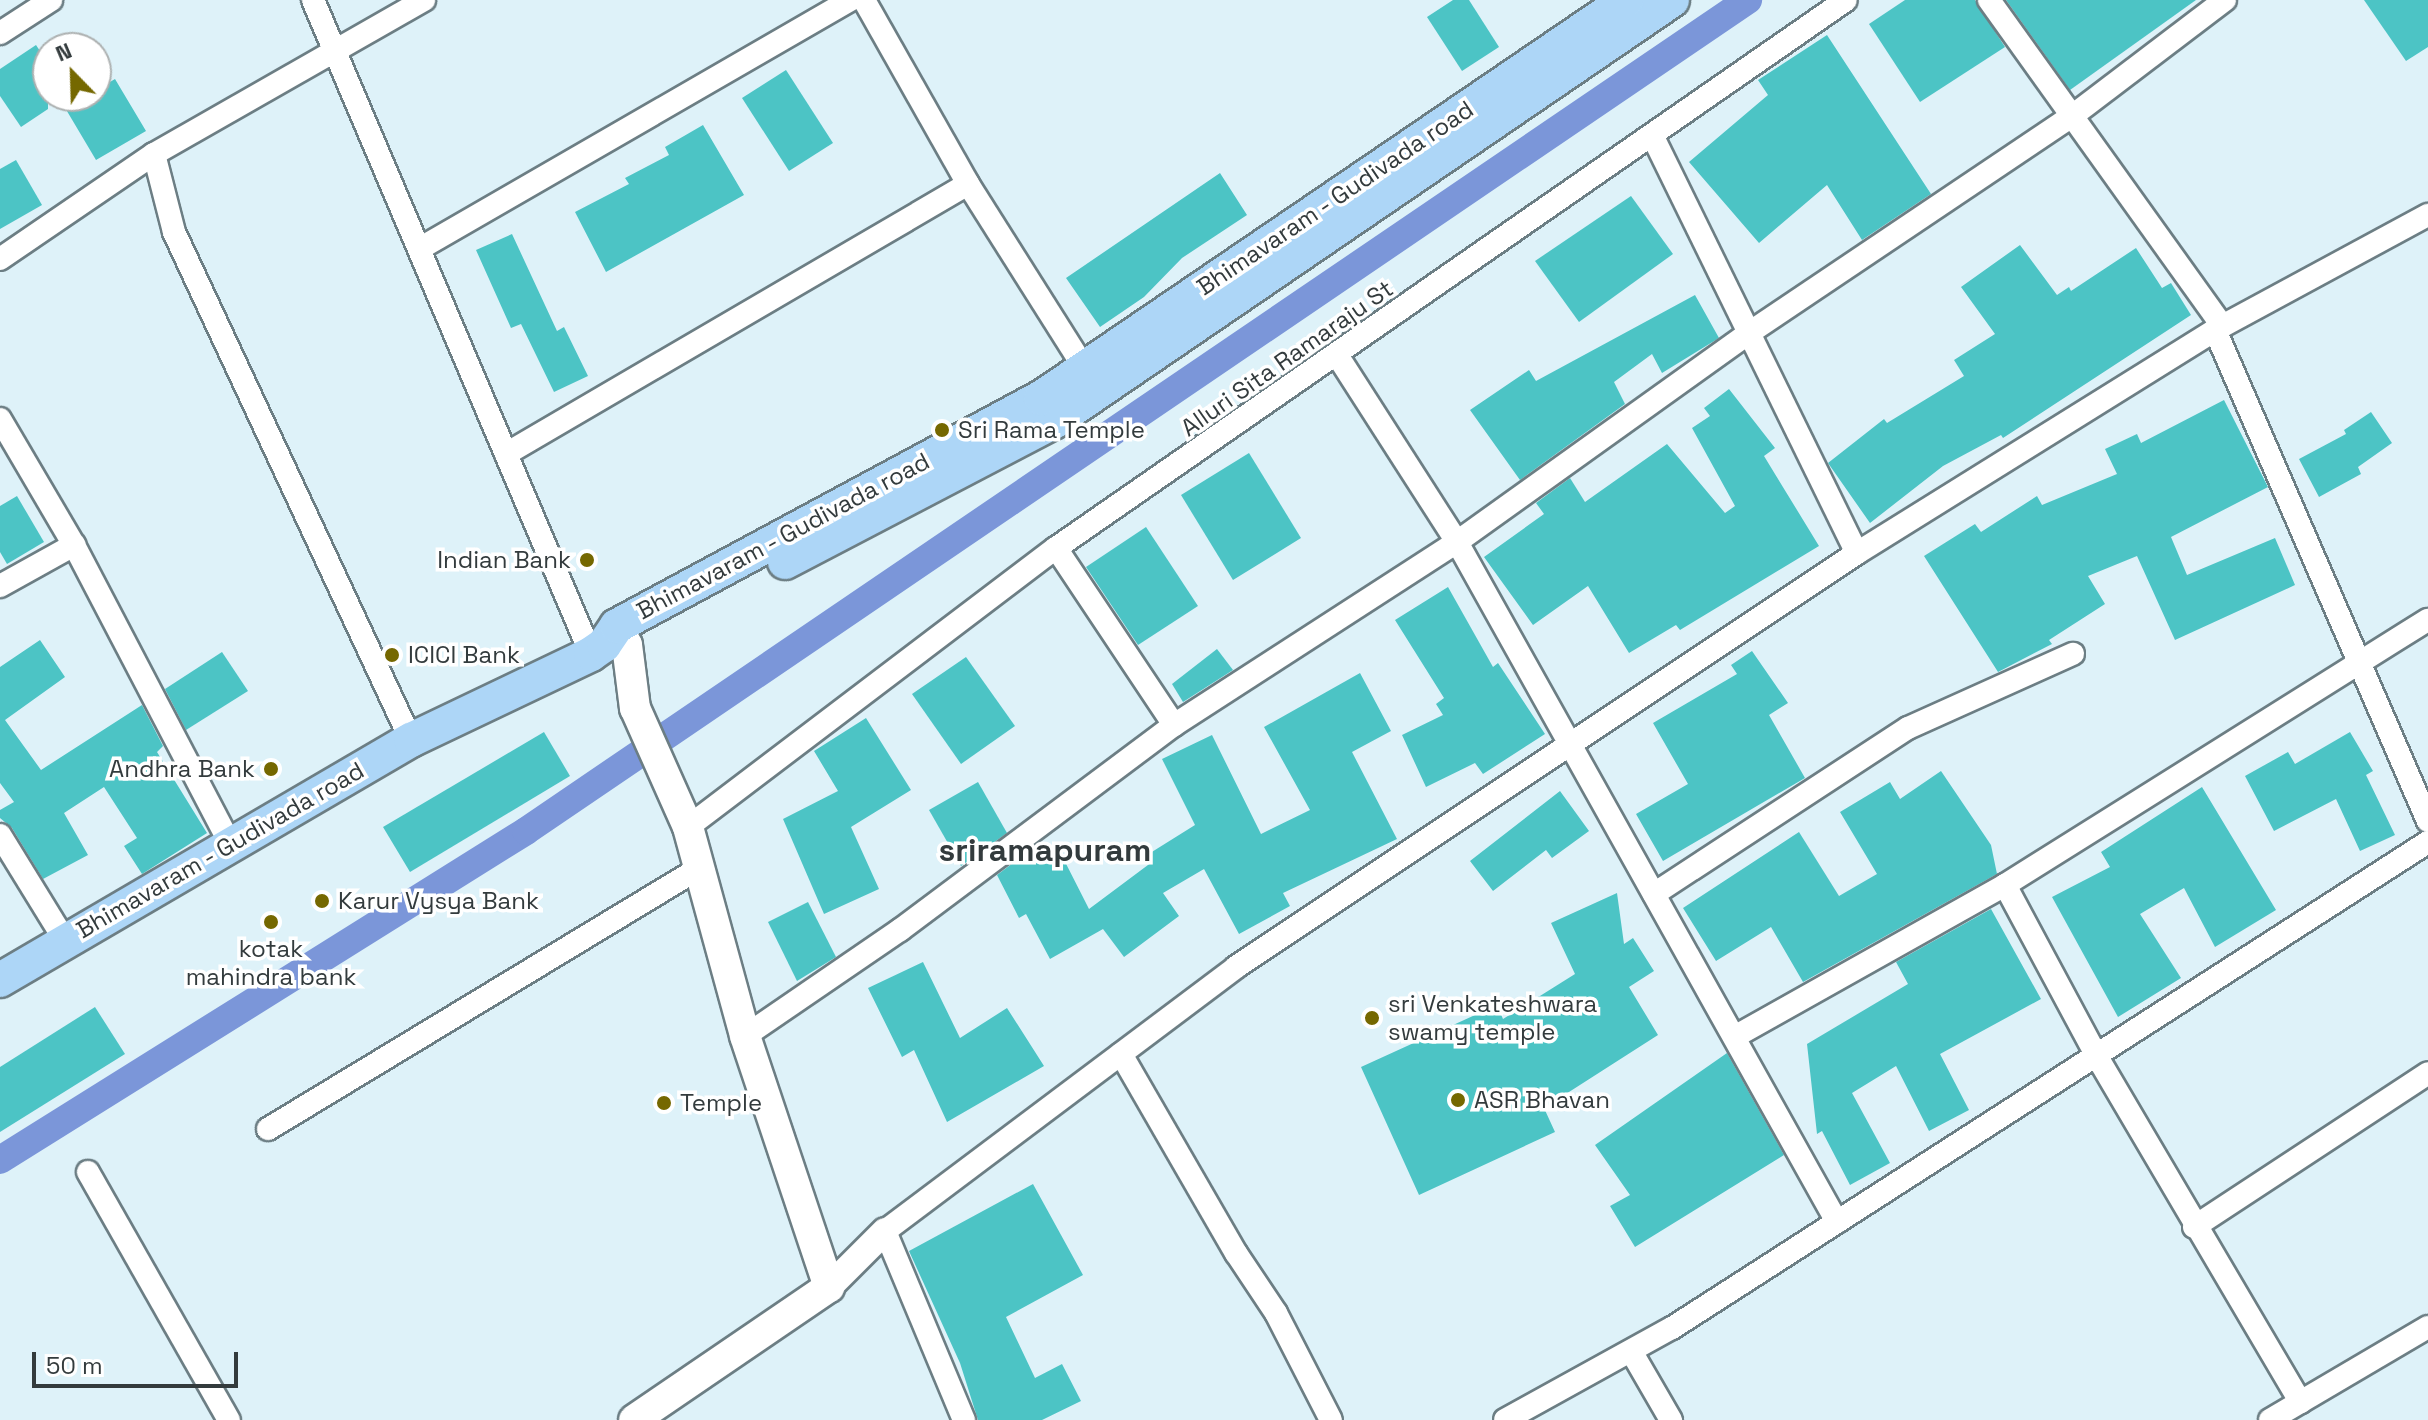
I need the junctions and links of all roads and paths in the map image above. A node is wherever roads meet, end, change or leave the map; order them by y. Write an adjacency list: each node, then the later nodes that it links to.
1 (51, 0): 11 (street)
2 (313, 0): 12 (street)
3 (424, 0): 12 (street)
4 (851, 0): 18 (street)
5 (864, 0): 16 (street)
6 (1626, 0): 23 (main road, Bhimavaram - Gudivada road)
7 (1672, 0): 23 (main road, Bhimavaram - Gudivada road)
8 (1846, 0): 14 (street, Alluri Sita Ramaraju St)
9 (1989, 0): 13 (street)
10 (2225, 0): 13 (street)
11 (0, 33)
12 (335, 50): 15 (street); 18 (street)
13 (2072, 116): 20 (street); 21 (street)
14 (1653, 137): 21 (street); 22 (street, Alluri Sita Ramaraju St)
15 (154, 154): 19 (street); 36 (street)
16 (968, 184): 23 (street); 25 (street)
17 (2428, 215): 20 (street)
18 (419, 249): 25 (street)
19 (0, 259)
20 (2218, 328): 29 (street); 34 (street)
21 (1749, 333): 26 (street); 29 (street)
22 (1337, 355): 26 (street); 28 (street, Alluri Sita Ramaraju St)
23 (1092, 380): 32 (main road, Bhimavaram - Gudivada road)
24 (0, 419): 27 (street)
25 (506, 454): 32 (street)
26 (1457, 542): 35 (street); 37 (street)
27 (74, 545): 30 (street); 42 (street)
28 (1056, 548): 35 (street); 39 (street, Alluri Sita Ramaraju St)
29 (1857, 553): 37 (street)
30 (0, 586)
31 (2428, 620): 34 (street)
32 (610, 643): 36 (main road, Bhimavaram - Gudivada road); 39 (main road)
33 (2073, 654): 45 (street)
34 (2360, 666): 38 (street); 44 (street)
35 (1174, 725): 48 (street)
36 (411, 740): 42 (main road, Bhimavaram - Gudivada road)
37 (1570, 745): 45 (street); 50 (street)
38 (2428, 821)
39 (688, 827): 43 (main road)
40 (0, 835): 46 (street)
41 (2428, 842): 51 (street)
42 (230, 844): 46 (main road, Bhimavaram - Gudivada road)
43 (696, 870): 48 (main road); 53 (street)
44 (2005, 885): 49 (street); 51 (street)
45 (1654, 894): 49 (street)
46 (64, 939): 47 (main road, Bhimavaram - Gudivada road)
47 (0, 980)
48 (745, 1036): 58 (main road)
49 (1736, 1036): 55 (street)
50 (1121, 1054): 57 (street); 65 (street)
51 (2096, 1055): 55 (street); 56 (street)
52 (2428, 1073): 56 (street)
53 (268, 1129)
54 (88, 1172): 62 (street)
55 (1837, 1222): 60 (street)
56 (2194, 1227): 61 (street)
57 (885, 1231): 58 (street); 64 (street)
58 (819, 1294): 63 (main road)
59 (2428, 1327): 61 (street)
60 (1631, 1351): 66 (street); 67 (street)
61 (2300, 1402): 68 (street)
62 (229, 1420)
63 (634, 1420)
64 (964, 1420)
65 (1331, 1420)
66 (1505, 1420)
67 (1671, 1420)
68 (2270, 1420)

